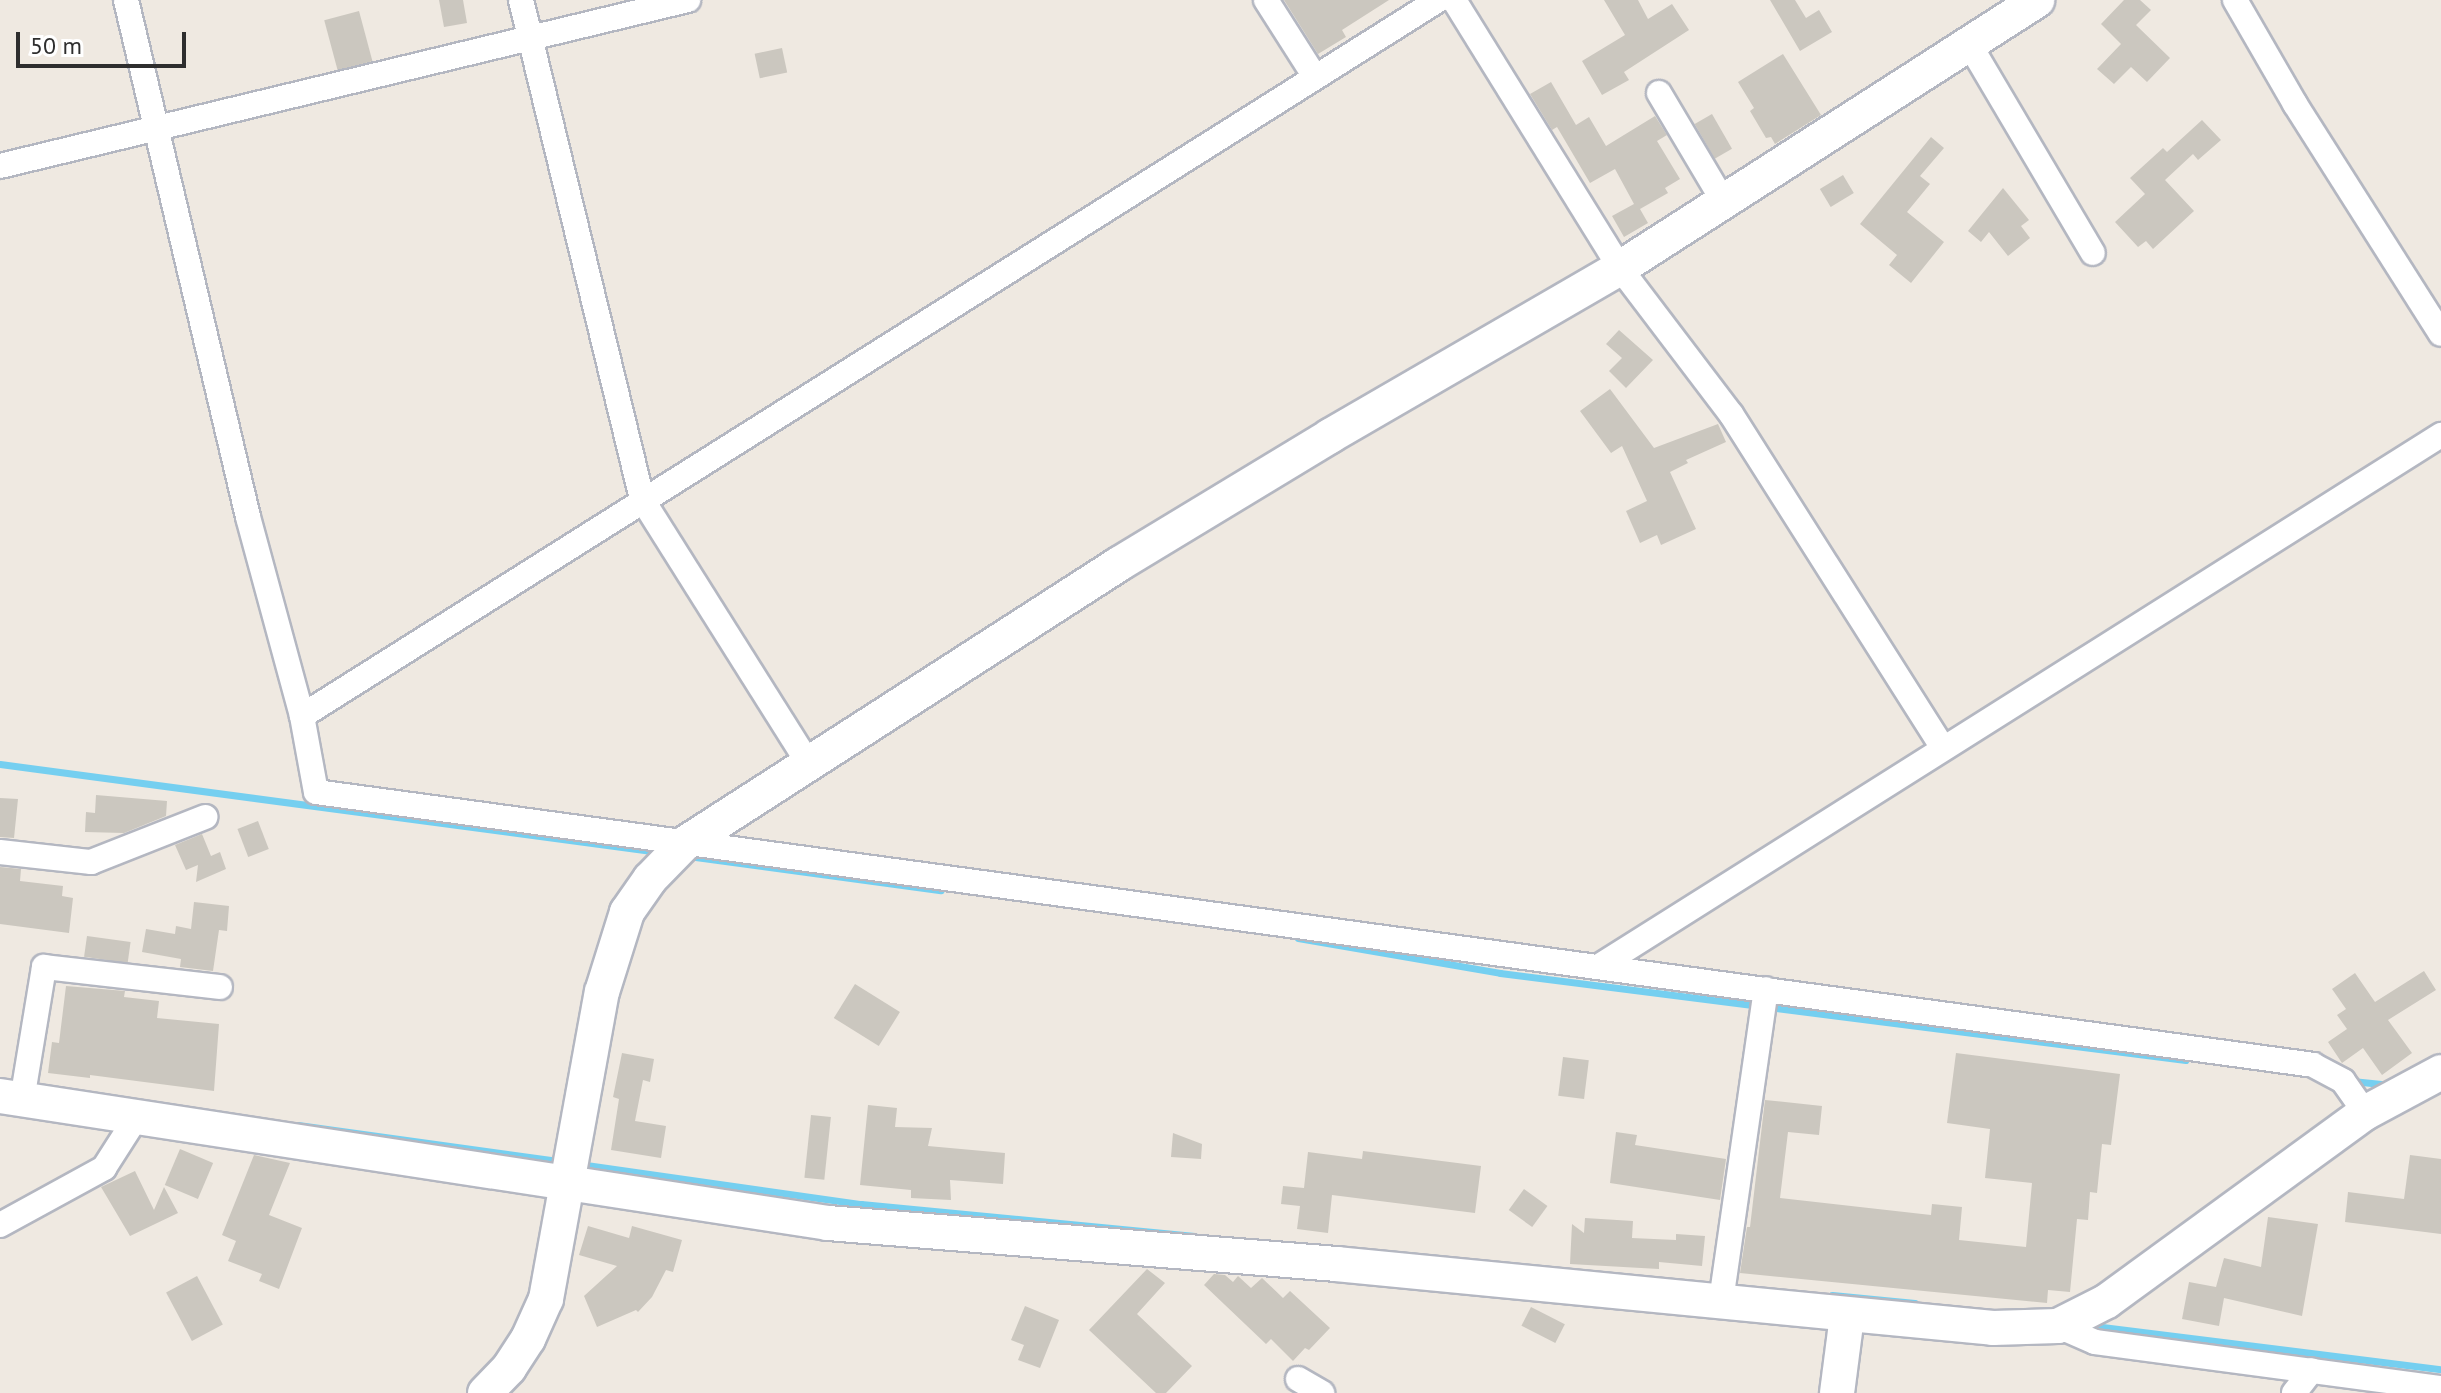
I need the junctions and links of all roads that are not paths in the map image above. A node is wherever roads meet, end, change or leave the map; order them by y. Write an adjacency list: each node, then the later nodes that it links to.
1 (126, 0): 13 (street)
2 (521, 0): 9 (street)
3 (688, 0): 9 (street)
4 (1266, 0): 11 (street)
5 (1438, 0): 11 (street)
6 (1454, 0): 17 (street)
7 (2037, 0): 10 (street)
8 (2235, 0): 18 (street)
9 (531, 38): 13 (street); 20 (street)
10 (1968, 42): 15 (street); 16 (street)
11 (1315, 77): 20 (street)
12 (1659, 93): 15 (street)
13 (158, 127): 14 (street); 21 (street)
14 (0, 166)
15 (1723, 201): 17 (street)
16 (2093, 253)
17 (1620, 268): 22 (street); 23 (street)
18 (2441, 334)
19 (2441, 435): 22 (street)
20 (642, 499): 21 (street); 23 (street)
21 (302, 716): 25 (street)
22 (1943, 748): 27 (street)
23 (810, 766): 25 (street)
24 (205, 817): 26 (street)
25 (684, 844): 27 (street); 34 (street)
26 (0, 852)
27 (1598, 967): 29 (street)
28 (220, 987): 31 (street)
29 (1766, 989): 32 (street); 36 (street)
30 (2441, 1072): 32 (street)
31 (11, 1098): 33 (street)
32 (2365, 1113): 38 (street)
33 (136, 1118): 34 (street); 35 (street)
34 (570, 1183): 36 (street); 42 (street)
35 (0, 1225)
36 (1721, 1301): 37 (street)
37 (1847, 1316): 38 (street); 44 (street)
38 (2058, 1326): 39 (street)
39 (2312, 1370): 41 (street); 45 (street)
40 (1298, 1379): 43 (street)
41 (2441, 1388)
42 (485, 1393)
43 (1322, 1393)
44 (1837, 1393)
45 (2294, 1393)

